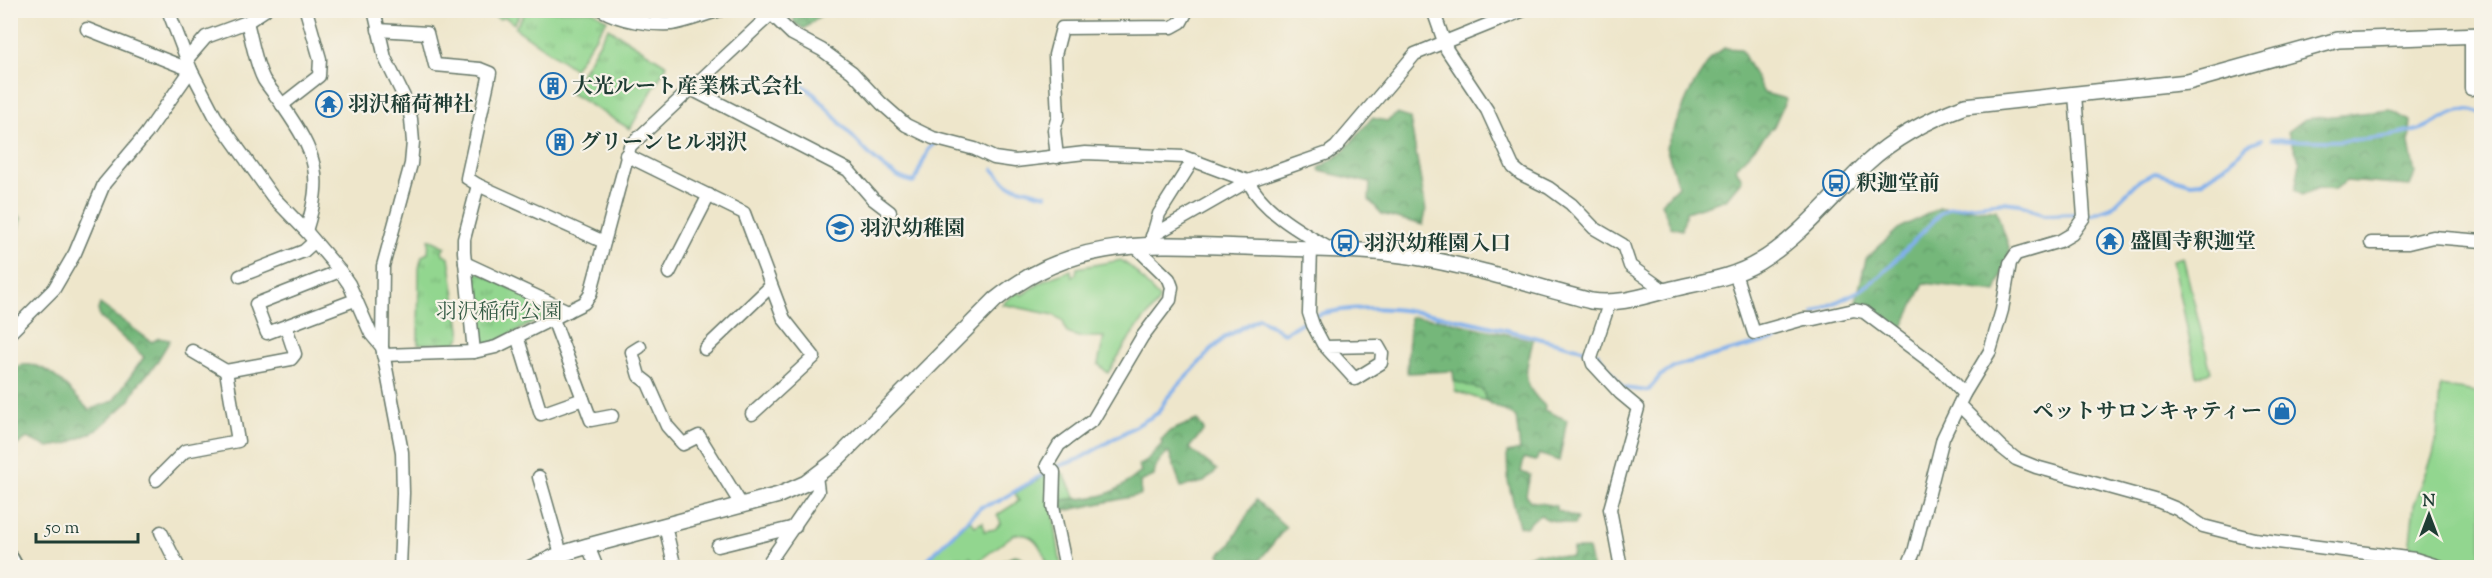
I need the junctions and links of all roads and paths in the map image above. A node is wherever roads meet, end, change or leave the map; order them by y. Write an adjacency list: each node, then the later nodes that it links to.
1 (168, 10): 16 (street)
2 (265, 10): 11 (street)
3 (306, 10): 20 (street)
4 (374, 10): 13 (street)
5 (602, 10): 6 (street)
6 (721, 10)
7 (1433, 10): 15 (street)
8 (1187, 11): 22 (street)
9 (1523, 11): 15 (street)
10 (769, 12): 17 (street); 22 (street)
11 (247, 22): 16 (street); 20 (street)
12 (87, 29): 16 (street)
13 (378, 30): 25 (street); 54 (street)
14 (2476, 35): 18 (street); 19 (street)
15 (1443, 42): 24 (street); 42 (street)
16 (189, 64): 28 (street); 48 (street)
17 (691, 89): 21 (street); 27 (street)
18 (2471, 90)
19 (2075, 94): 39 (street); 58 (street)
20 (282, 105): 28 (street)
21 (626, 155): 26 (street); 31 (street)
22 (1057, 157): 23 (street)
23 (1193, 160): 24 (street); 32 (street)
24 (1248, 182): 32 (street); 35 (street)
25 (478, 185): 31 (street); 36 (street)
26 (709, 195): 38 (street); 41 (street)
27 (890, 212)
28 (306, 231): 30 (street)
29 (2481, 241): 33 (street)
30 (314, 242): 37 (street); 40 (street)
31 (604, 242): 45 (street)
32 (1146, 242): 34 (street); 61 (street); 79 (street)
33 (2372, 243)
34 (1311, 249): 35 (street); 51 (street)
35 (1330, 250): 44 (street)
36 (465, 263): 45 (street); 55 (street)
37 (340, 271): 43 (street); 47 (street)
38 (669, 273)
39 (1735, 273): 42 (street); 58 (street)
40 (240, 276)
41 (770, 287): 52 (street); 59 (street)
42 (1665, 291): 44 (street)
43 (355, 300): 47 (street); 54 (street)
44 (1609, 304): 80 (street)
45 (568, 311): 46 (street)
46 (552, 319): 49 (street); 57 (street)
47 (286, 327): 56 (street)
48 (10, 333)
49 (518, 336): 55 (street); 57 (street)
50 (640, 347): 64 (street)
51 (1326, 347)
52 (705, 349)
53 (192, 351): 56 (street)
54 (382, 351): 55 (street); 74 (street)
55 (474, 352)
56 (226, 371): 63 (street)
57 (583, 399): 60 (street)
58 (1961, 400): 81 (street); 82 (street)
59 (752, 414)
60 (612, 416)
61 (816, 476): 64 (street); 66 (street)
62 (539, 477): 70 (street)
63 (156, 480)
64 (742, 506): 65 (street)
65 (665, 526): 68 (street); 77 (street)
66 (795, 527): 69 (street); 78 (street)
67 (161, 532): 73 (street)
68 (588, 546): 70 (street); 76 (street)
69 (718, 546)
70 (561, 554): 75 (street)
71 (10, 560): 72 (main road)
72 (15, 567)
73 (179, 567)
74 (400, 567)
75 (531, 567)
76 (597, 567)
77 (675, 567)
78 (765, 567)
79 (1066, 567)
80 (1621, 567)
81 (1907, 567)
82 (2444, 567)

